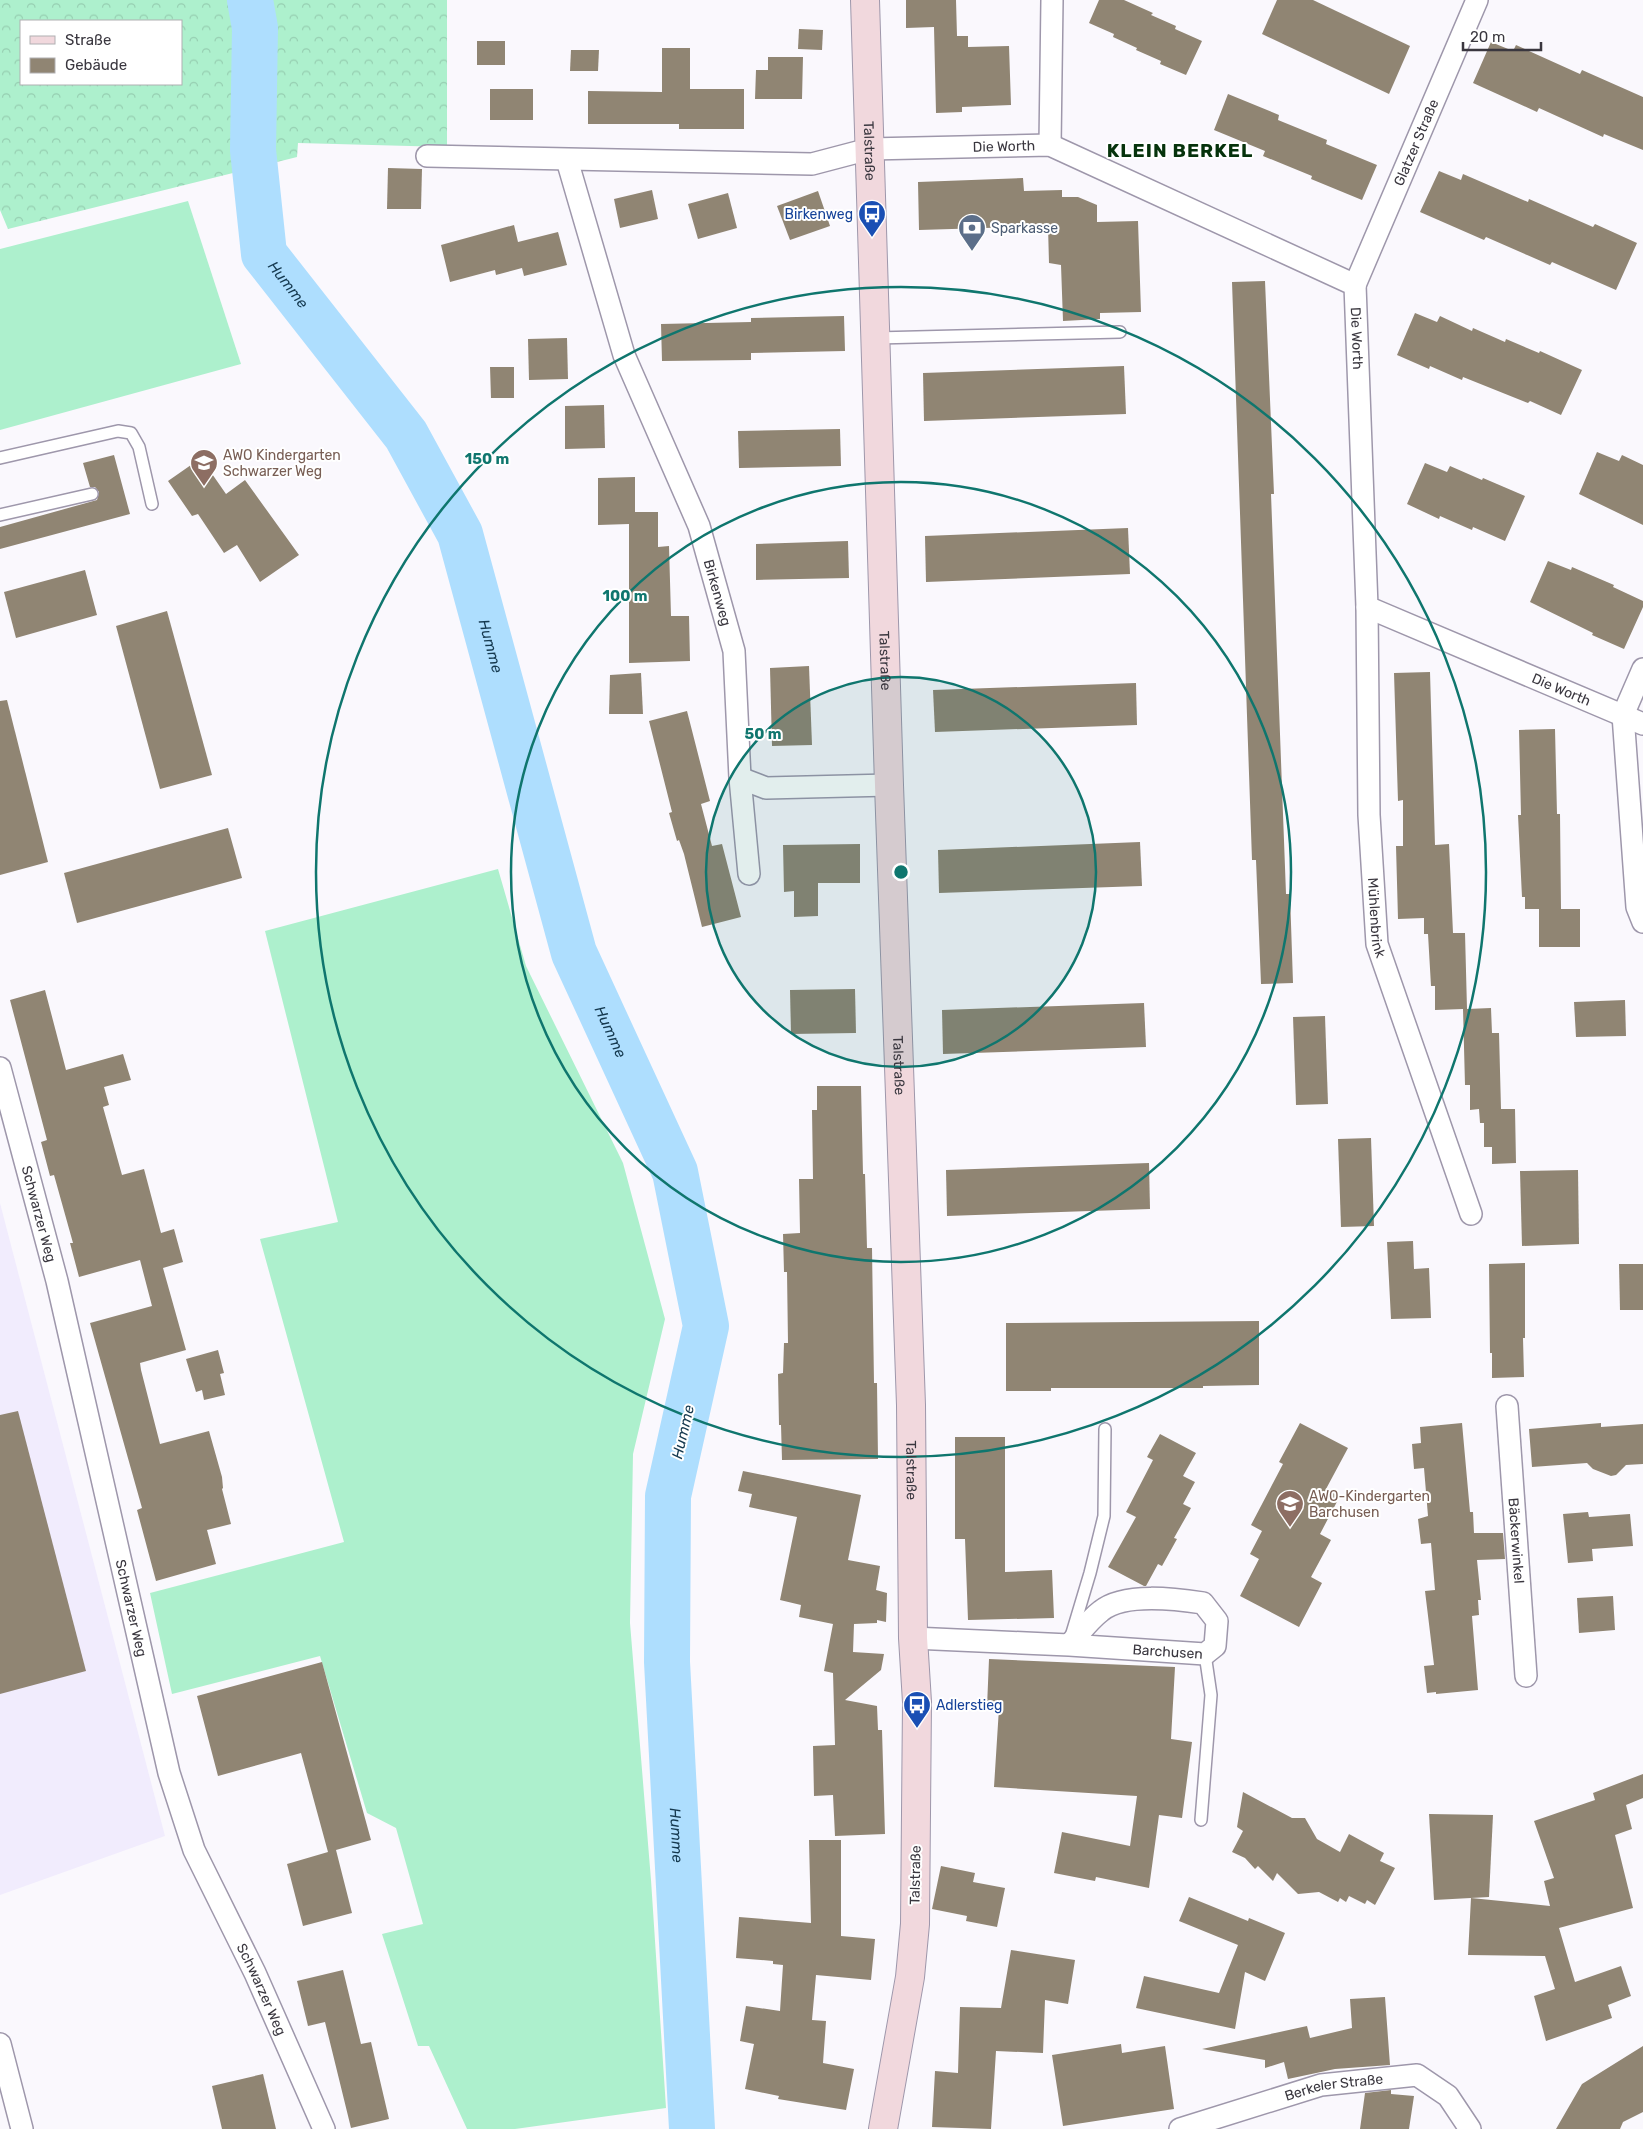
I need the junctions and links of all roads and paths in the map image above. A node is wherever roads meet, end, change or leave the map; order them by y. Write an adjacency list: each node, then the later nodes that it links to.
1 (865, 0): 5 (street, Talstraße)
2 (1052, 0): 4 (street)
3 (1476, 0): 8 (street, Glatzer Straße)
4 (1050, 144): 5 (street, Die Worth); 8 (street, Die Worth)
5 (869, 149): 7 (street); 10 (street, Talstraße)
6 (427, 156): 7 (street)
7 (567, 160): 19 (street, Birkenweg)
8 (1355, 284): 15 (street, Die Worth)
9 (1120, 332): 10 (lane)
10 (876, 338): 20 (street, Talstraße)
11 (0, 458): 13 (lane)
12 (92, 494): 14 (lane)
13 (152, 504)
14 (0, 514)
15 (1367, 607): 17 (street, Die Worth); 24 (street, Mühlenbrink)
16 (1643, 669): 17 (street)
17 (1623, 715): 18 (street, Die Worth); 22 (street)
18 (1643, 724)
19 (740, 778): 20 (street); 21 (street, Birkenweg)
20 (888, 785): 27 (street, Talstraße)
21 (749, 874)
22 (1643, 922)
23 (0, 1068): 34 (street, Schwarzer Weg)
24 (1471, 1214)
25 (1507, 1406): 30 (street, Bäckerwinkel)
26 (1105, 1428): 28 (lane)
27 (913, 1638): 28 (street, Barchusen); 35 (street, Talstraße)
28 (1069, 1645): 29 (street, Barchusen); 29 (street, Barchusen)
29 (1205, 1654): 31 (lane)
30 (1526, 1676)
31 (1201, 1820)
32 (0, 2044): 33 (street)
33 (22, 2129)
34 (324, 2129)
35 (883, 2129)
36 (1180, 2129): 37 (street, Berkeler Straße)
37 (1470, 2129)

